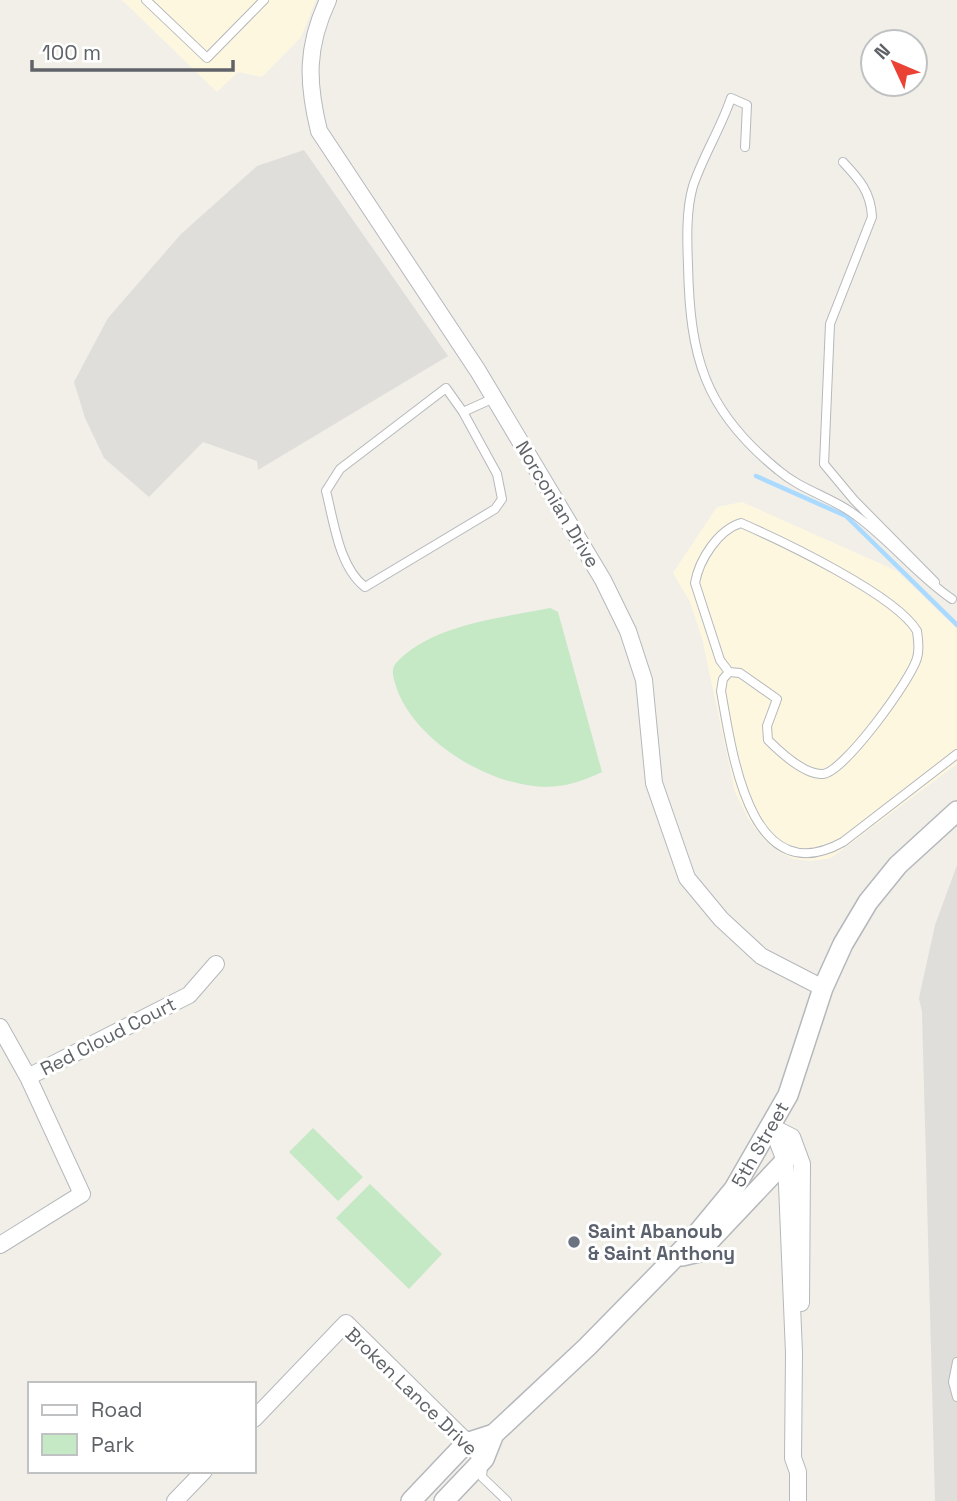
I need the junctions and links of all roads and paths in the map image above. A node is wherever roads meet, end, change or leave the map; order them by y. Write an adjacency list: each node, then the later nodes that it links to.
1 (146, 0): 2 (lane)
2 (264, 0)
3 (328, 0): 6 (street, Norconian Drive)
4 (745, 147): 8 (lane)
5 (843, 162): 8 (lane)
6 (494, 398): 7 (lane); 13 (street, Norconian Drive)
7 (463, 412): 7 (lane)
8 (954, 601)
9 (729, 672): 9 (lane); 10 (lane)
10 (957, 754)
11 (957, 811): 13 (street, 5th Street)
12 (216, 964): 15 (street, Red Cloud Court)
13 (823, 988): 16 (street, 5th Street)
14 (0, 1027): 15 (street)
15 (28, 1077): 18 (street)
16 (772, 1127): 17 (street); 19 (street, 5th Street); 26 (street)
17 (785, 1161): 19 (street); 26 (street)
18 (0, 1245)
19 (674, 1258): 23 (street, 5th Street)
20 (957, 1362): 21 (lane)
21 (957, 1397)
22 (256, 1417): 24 (street, Broken Lance Drive)
23 (494, 1434): 24 (street, 5th Street); 25 (street, 5th Street)
24 (466, 1443): 25 (street, Broken Lance Drive); 29 (street, 5th Street)
25 (484, 1459): 30 (street, 5th Street); 31 (lane)
26 (798, 1472): 32 (street)
27 (202, 1473): 28 (street)
28 (175, 1501)
29 (411, 1501)
30 (444, 1501)
31 (507, 1501)
32 (798, 1501)

